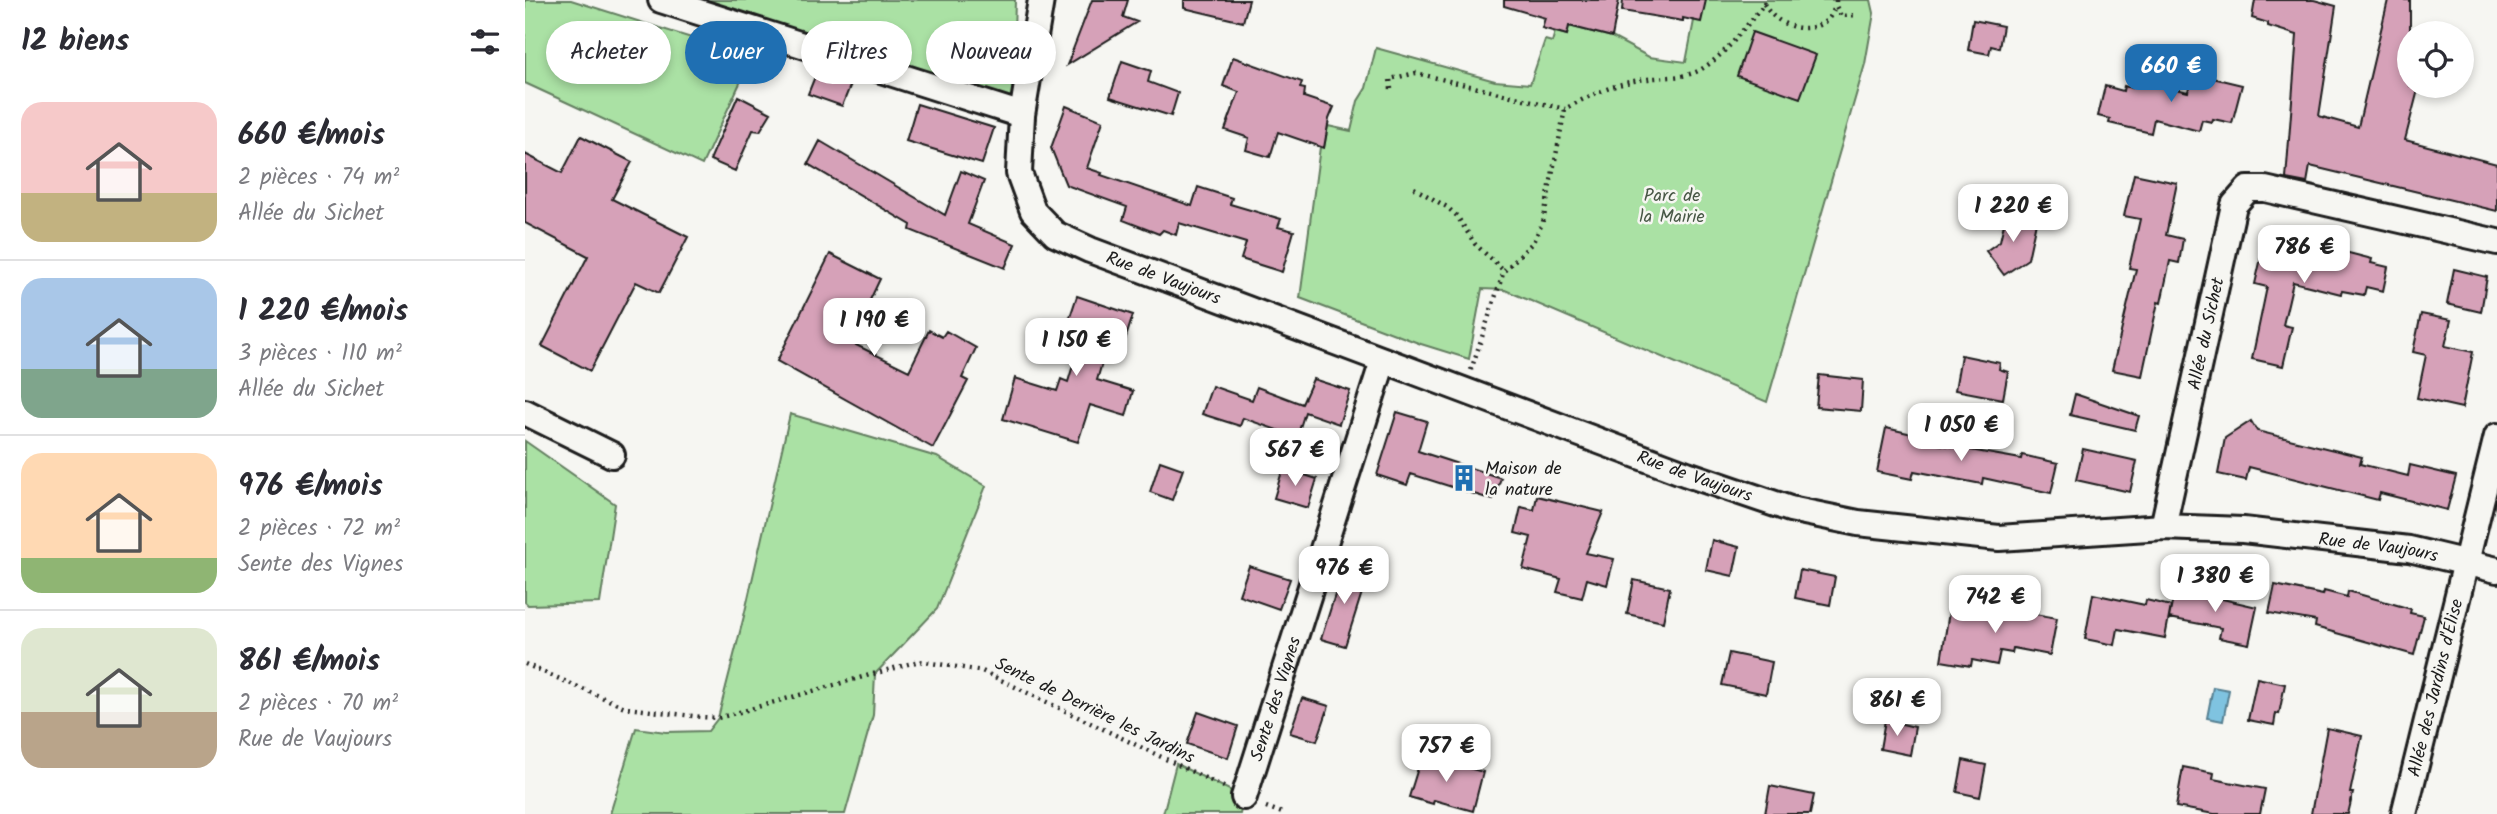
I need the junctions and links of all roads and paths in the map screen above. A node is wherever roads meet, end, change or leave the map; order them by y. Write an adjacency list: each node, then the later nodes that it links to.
1 (661, 0): 8 (street)
2 (1041, 0): 8 (street, Rue de Vaujours)
3 (1765, 2): 4 (path); 7 (path)
4 (1836, 3): 5 (path)
5 (1857, 15)
6 (1391, 89): 7 (path)
7 (1565, 109): 11 (path)
8 (1022, 115): 12 (street, Rue de Vaujours)
9 (1414, 188): 11 (path)
10 (2497, 242): 17 (street, Allée du Sichet)
11 (1504, 271): 13 (path)
12 (1383, 361): 13 (street, Rue de Vaujours); 21 (street, Sente des Vignes)
13 (1465, 391): 17 (street, Rue de Vaujours)
14 (525, 412): 16 (street)
15 (2497, 436): 18 (street, Allée des Jardins d'Élise)
16 (612, 455)
17 (2164, 527): 18 (street, Rue de Vaujours)
18 (2467, 561): 19 (street, Rue de Vaujours); 23 (street, Allée des Jardins d'Élise)
19 (2497, 570)
20 (525, 664): 21 (path, Sente de Derrière les Jardins)
21 (1244, 797): 22 (path, Sente de Derrière les Jardins)
22 (1285, 814)
23 (2404, 814)

